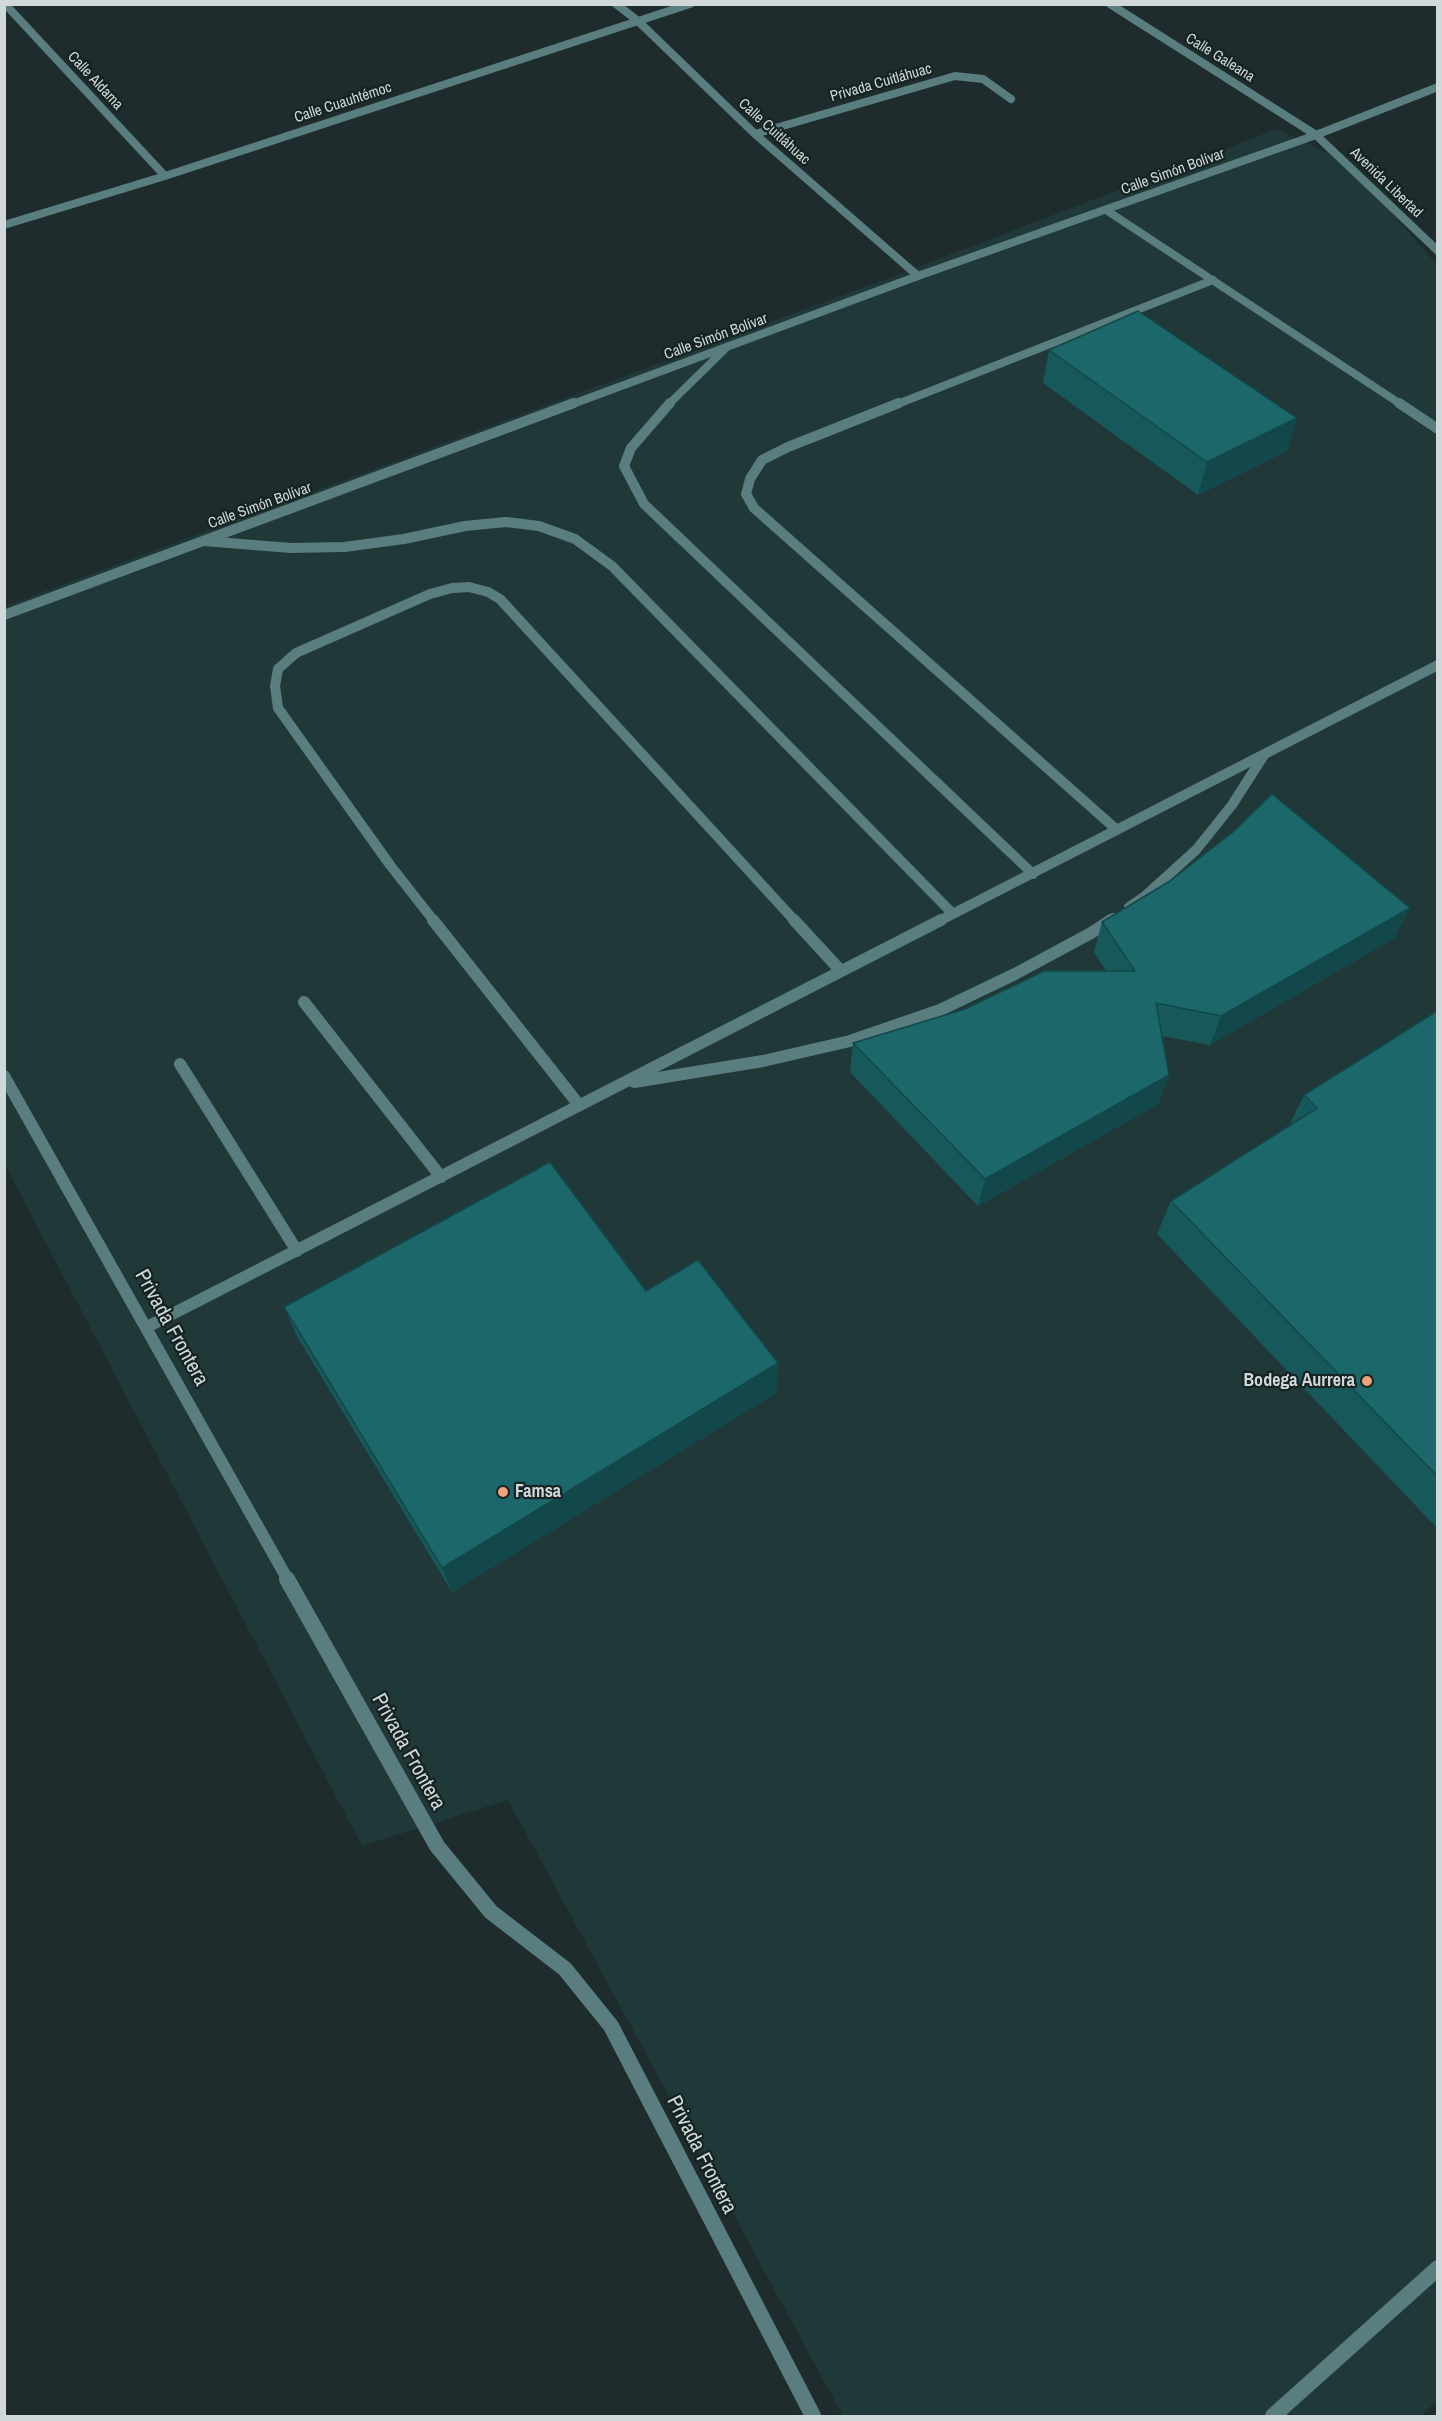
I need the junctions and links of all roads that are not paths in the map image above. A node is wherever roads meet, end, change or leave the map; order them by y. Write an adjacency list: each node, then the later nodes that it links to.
1 (4, 4): 10 (street, Calle Aldama)
2 (616, 4): 5 (street, Calle Cuitláhuac)
3 (690, 4): 5 (street, Calle Cuauhtémoc)
4 (1110, 4): 9 (street, Calle Galeana)
5 (638, 21): 8 (street, Calle Cuitláhuac); 10 (street, Calle Cuauhtémoc)
6 (1437, 87): 9 (street, Calle Simón Bolívar)
7 (1011, 99): 8 (street, Privada Cuitláhuac)
8 (754, 134): 14 (street, Calle Cuitláhuac)
9 (1316, 135): 11 (street, Calle Simón Bolívar); 13 (street, Avenida Libertad)
10 (165, 176): 12 (street, Calle Cuauhtémoc)
11 (1106, 210): 14 (street, Calle Simón Bolívar); 15 (street)
12 (4, 225)
13 (1437, 251)
14 (918, 276): 16 (street, Calle Simón Bolívar)
15 (1213, 280): 17 (street); 22 (street)
16 (727, 347): 18 (street, Calle Simón Bolívar); 23 (street)
17 (1437, 429)
18 (204, 541): 19 (street, Calle Simón Bolívar); 24 (street)
19 (4, 615)
20 (1437, 665): 21 (street)
21 (1265, 754): 22 (street); 29 (street)
22 (1117, 830): 23 (street)
23 (1033, 874): 24 (street)
24 (953, 914): 25 (street)
25 (841, 971): 29 (street); 30 (street)
26 (304, 1002): 31 (street)
27 (180, 1065): 32 (street)
28 (4, 1076): 33 (street, Privada Frontera)
29 (624, 1083): 30 (street)
30 (579, 1105): 31 (street)
31 (441, 1177): 32 (street)
32 (297, 1251): 33 (street)
33 (147, 1327): 35 (street, Privada Frontera)
34 (1437, 2268): 36 (street)
35 (813, 2416)
36 (1273, 2416)

